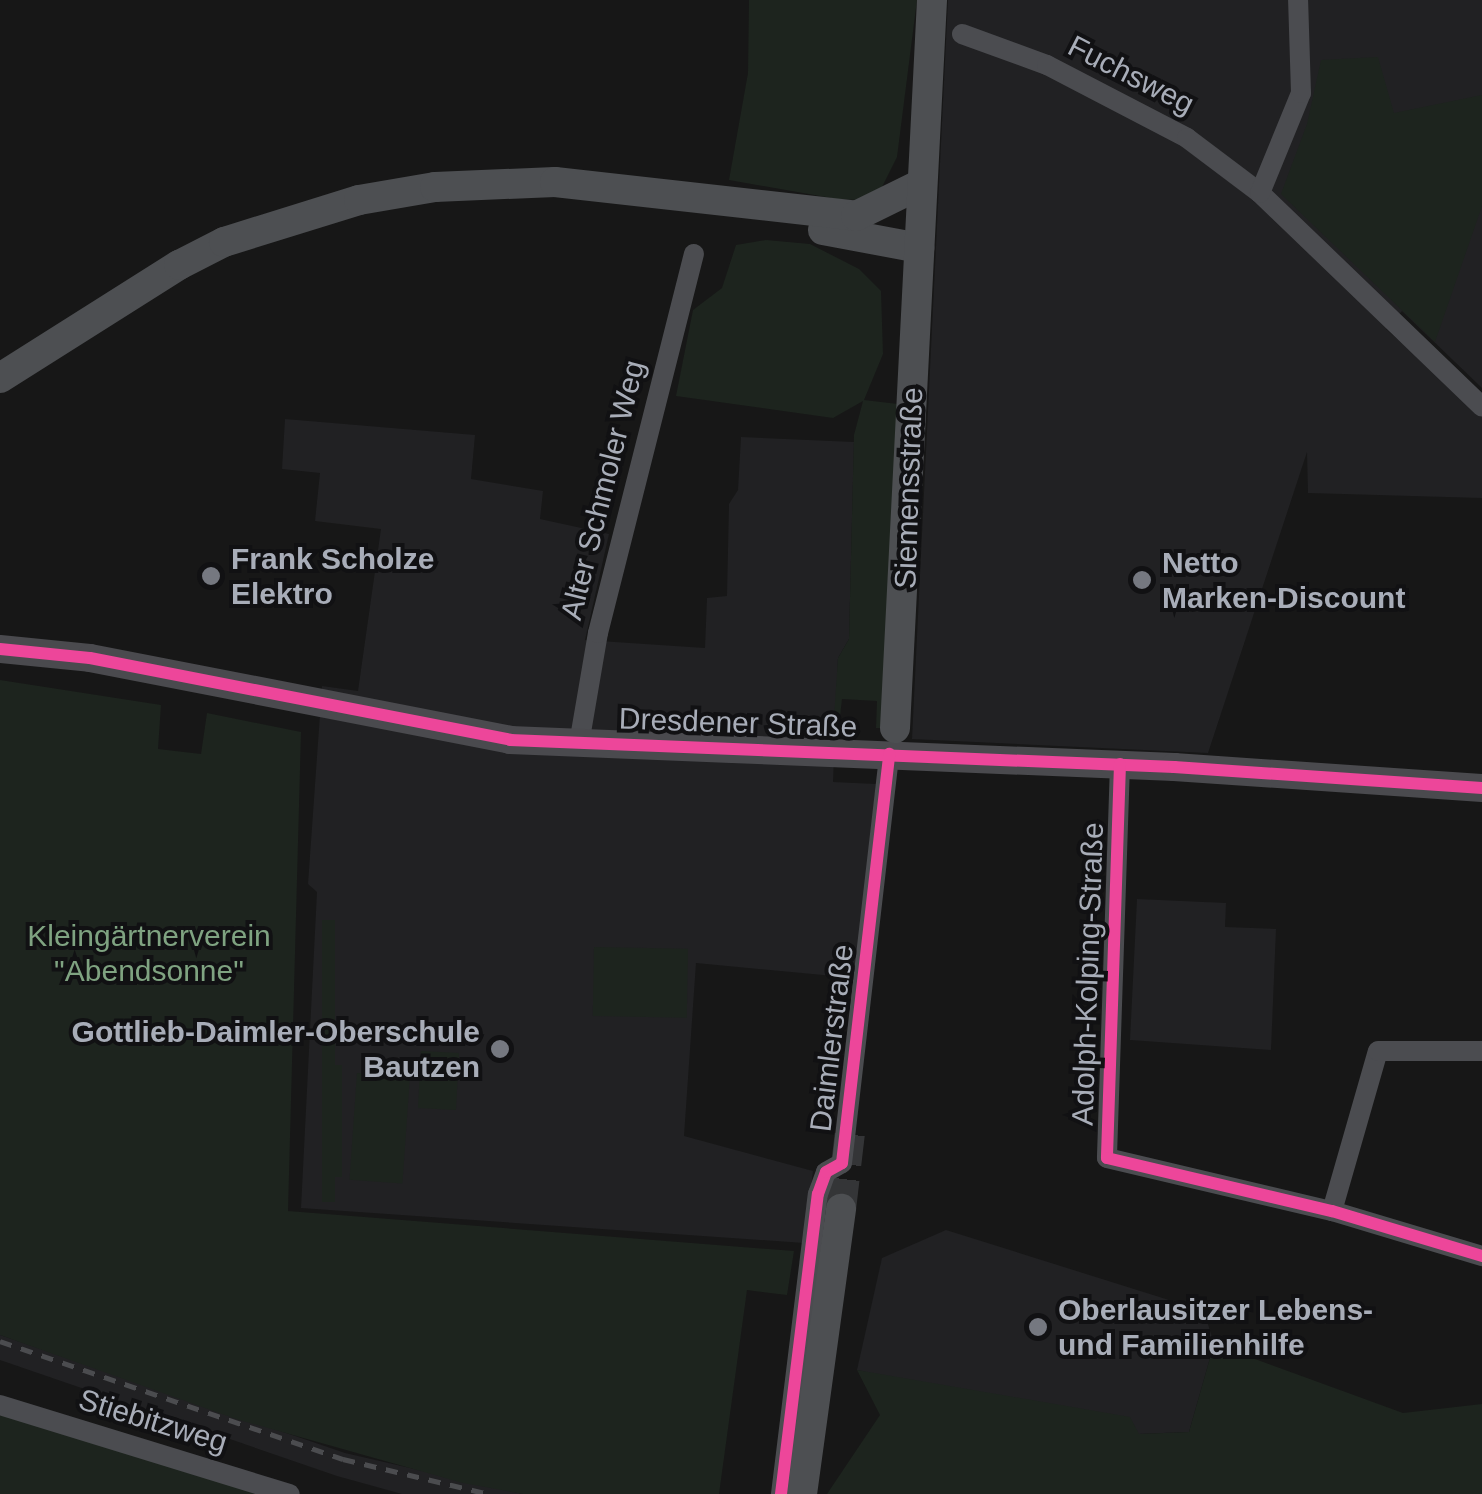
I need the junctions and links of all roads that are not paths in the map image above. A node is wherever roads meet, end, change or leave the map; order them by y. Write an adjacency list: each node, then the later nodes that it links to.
1 (932, 0): 4 (main road, Siemensstraße)
2 (1298, 0): 6 (street)
3 (962, 34): 6 (street, Fuchsweg)
4 (921, 184): 7 (main road); 8 (main road, Siemensstraße)
5 (634, 190): 7 (main road); 8 (main road); 10 (main road)
6 (1260, 192): 11 (street, Fuchsweg)
7 (856, 216): 8 (main road)
8 (919, 235): 13 (main road, Siemensstraße)
9 (694, 254): 14 (street, Alter Schmoler Weg)
10 (0, 378)
11 (1482, 407)
12 (0, 649): 14 (main road, Dresdener Straße)
13 (892, 741): 14 (main road, Dresdener Straße); 15 (main road, Dresdener Straße); 23 (street, Daimlerstraße)
14 (579, 744)
15 (1120, 764): 16 (main road, Dresdener Straße); 19 (street, Adolph-Kolping-Straße)
16 (1482, 788)
17 (1482, 1051): 19 (street)
18 (841, 1209): 24 (main road)
19 (1332, 1211): 20 (street, Adolph-Kolping-Straße)
20 (1482, 1256)
21 (0, 1404): 22 (street, Stiebitzweg)
22 (290, 1494)
23 (781, 1494)
24 (802, 1494)

